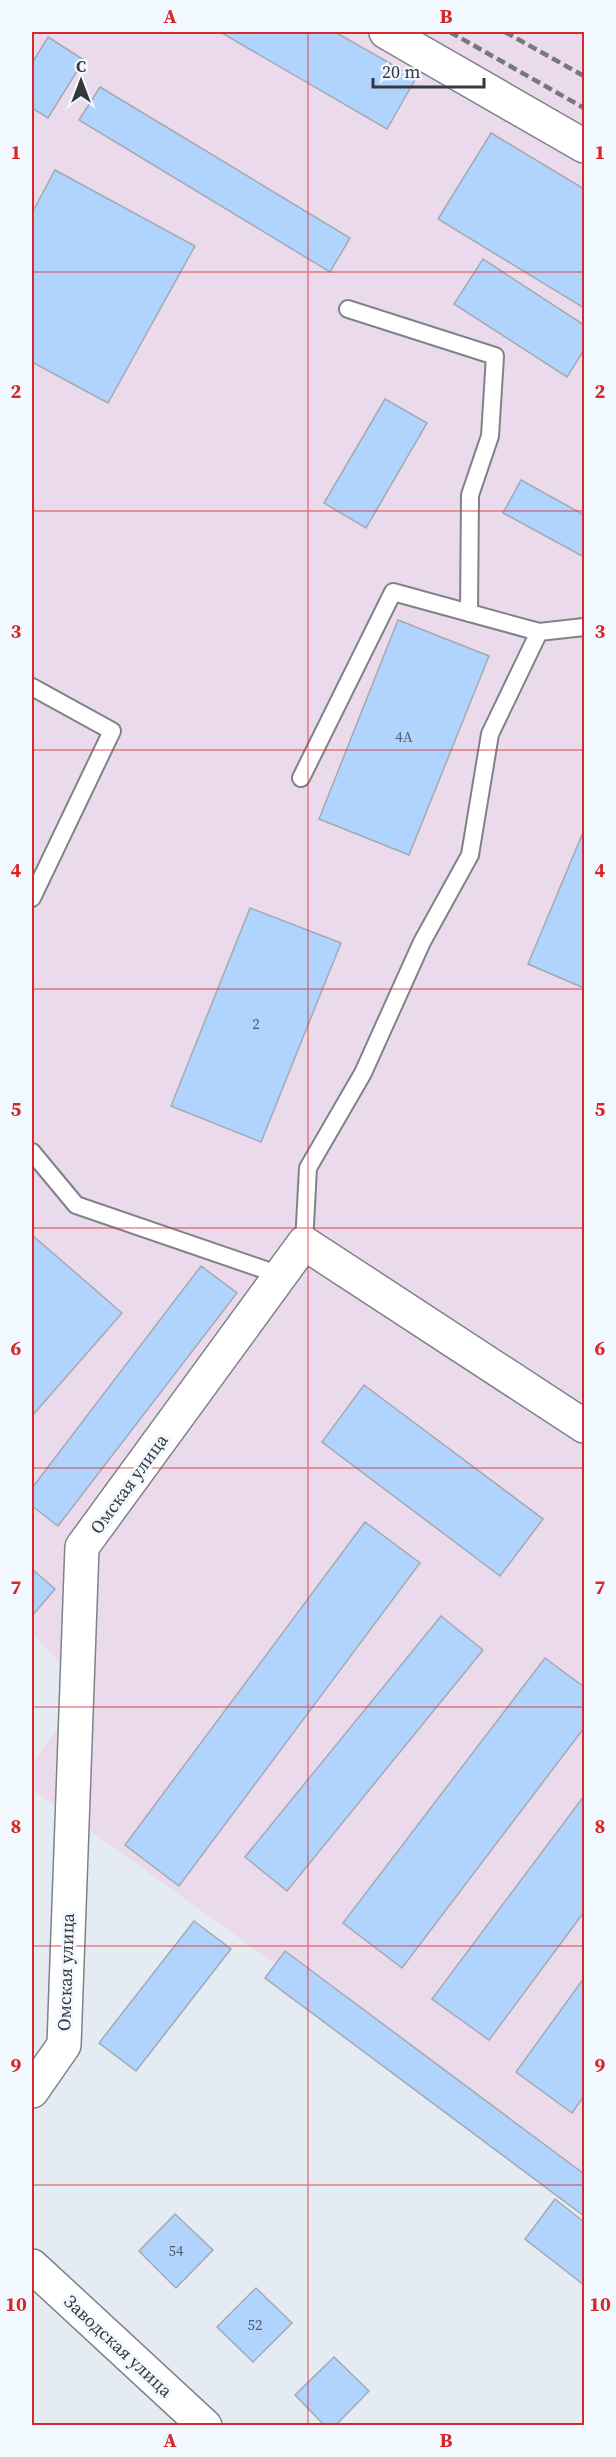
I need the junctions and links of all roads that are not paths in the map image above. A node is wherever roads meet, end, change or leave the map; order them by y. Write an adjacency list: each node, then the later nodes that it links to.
1 (386, 32): 2 (street)
2 (585, 146)
3 (348, 309): 4 (lane)
4 (469, 613): 6 (lane); 8 (lane)
5 (585, 627): 6 (lane)
6 (539, 632): 11 (lane)
7 (32, 687): 9 (lane)
8 (301, 778)
9 (32, 898)
10 (32, 1152): 12 (lane)
11 (304, 1243): 12 (street, Омская улица); 13 (street)
12 (280, 1275): 14 (street, Омская улица)
13 (585, 1426)
14 (32, 2091)
15 (32, 2266): 16 (street, Заводская улица)
16 (205, 2426)

